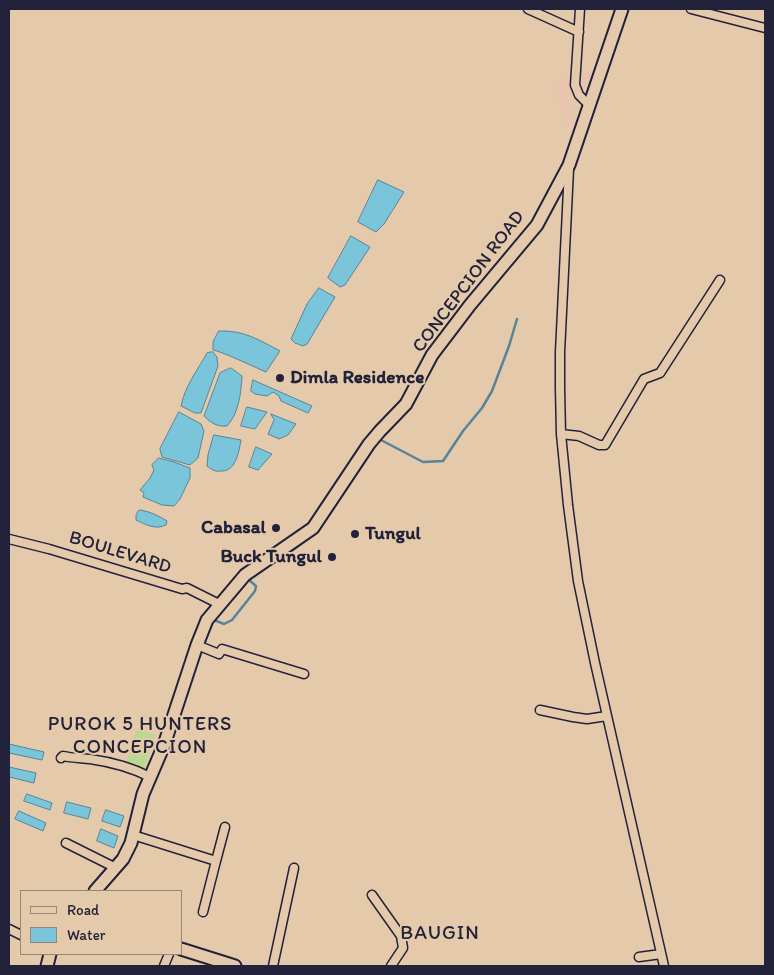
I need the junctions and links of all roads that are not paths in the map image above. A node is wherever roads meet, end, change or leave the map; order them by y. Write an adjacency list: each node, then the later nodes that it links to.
1 (528, 9): 6 (street)
2 (580, 9): 6 (street)
3 (622, 9): 7 (street, CONCEPCION ROAD)
4 (691, 9): 5 (street)
5 (765, 28)
6 (579, 32): 7 (street)
7 (589, 105): 8 (street, CONCEPCION ROAD)
8 (569, 165): 10 (street); 12 (street, CONCEPCION ROAD)
9 (720, 280): 10 (street)
10 (561, 434): 16 (street)
11 (9, 539): 12 (street, BOULEVARD)
12 (219, 604): 13 (street, CONCEPCION ROAD)
13 (199, 646): 14 (street); 18 (street, CONCEPCION ROAD)
14 (304, 674)
15 (540, 710): 16 (street)
16 (607, 716): 29 (street)
17 (61, 758): 18 (street)
18 (150, 776): 20 (street, CONCEPCION ROAD)
19 (225, 827): 22 (street)
20 (135, 835): 22 (street); 23 (street, CONCEPCION ROAD)
21 (66, 844): 23 (street)
22 (216, 861): 27 (street)
23 (116, 868): 25 (street, CONCEPCION ROAD)
24 (294, 868): 32 (street)
25 (96, 890)
26 (372, 895): 33 (street)
27 (203, 912)
28 (182, 949): 31 (street)
29 (661, 954): 30 (street); 34 (street)
30 (639, 957)
31 (235, 966)
32 (273, 966)
33 (392, 966)
34 (664, 966)

